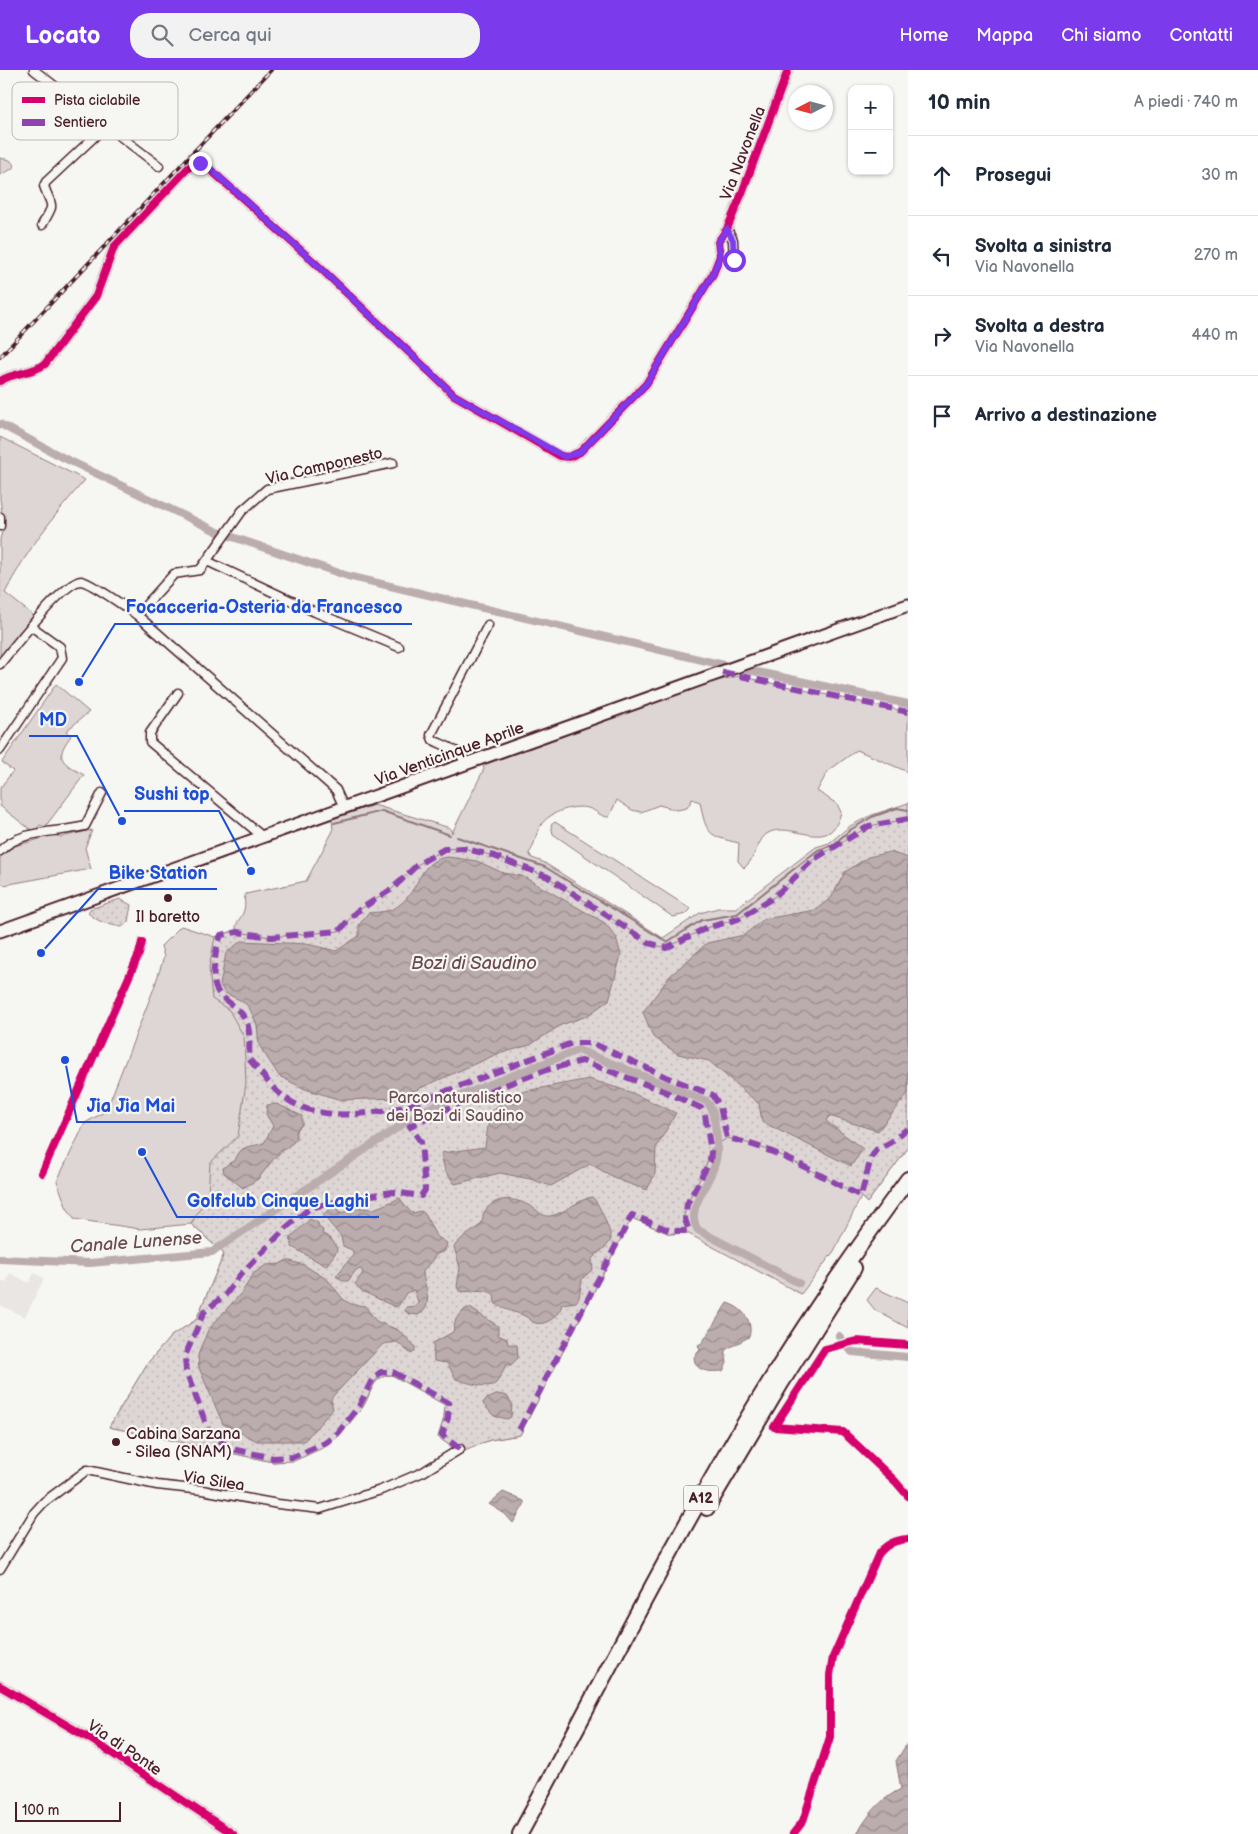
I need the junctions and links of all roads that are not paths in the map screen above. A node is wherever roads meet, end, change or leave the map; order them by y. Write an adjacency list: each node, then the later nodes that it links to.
1 (34, 70): 3 (street)
2 (788, 70): 8 (street, Via Navonella)
3 (50, 82)
4 (91, 140): 7 (street)
5 (128, 140): 6 (street)
6 (160, 166)
7 (42, 225)
8 (726, 231): 9 (street); 10 (street, Via Navonella)
9 (734, 266)
10 (0, 381)
11 (393, 463): 14 (street, Via Camponesto)
12 (0, 517): 13 (street)
13 (0, 526)
14 (207, 561): 16 (street, Via Camponesto); 19 (street)
15 (908, 605): 23 (main road, Via Venticinque Aprile)
16 (137, 615): 18 (street); 25 (street)
17 (488, 625): 23 (street)
18 (31, 626): 20 (street); 22 (street)
19 (400, 647)
20 (0, 664)
21 (178, 693): 26 (street)
22 (0, 750)
23 (466, 764): 25 (main road, Via Venticinque Aprile)
24 (102, 793): 27 (street)
25 (344, 808): 26 (main road, Via Venticinque Aprile)
26 (263, 837): 28 (main road, Via Venticinque Aprile)
27 (0, 850)
28 (0, 931)
29 (908, 1179): 35 (highway, A12 / A12)
30 (908, 1195): 36 (highway, A12 / A12)
31 (460, 1449): 32 (street, Via Silea)
32 (0, 1569)
33 (0, 1686): 34 (street, Via di Ponte)
34 (233, 1834)
35 (520, 1834)
36 (531, 1834)

